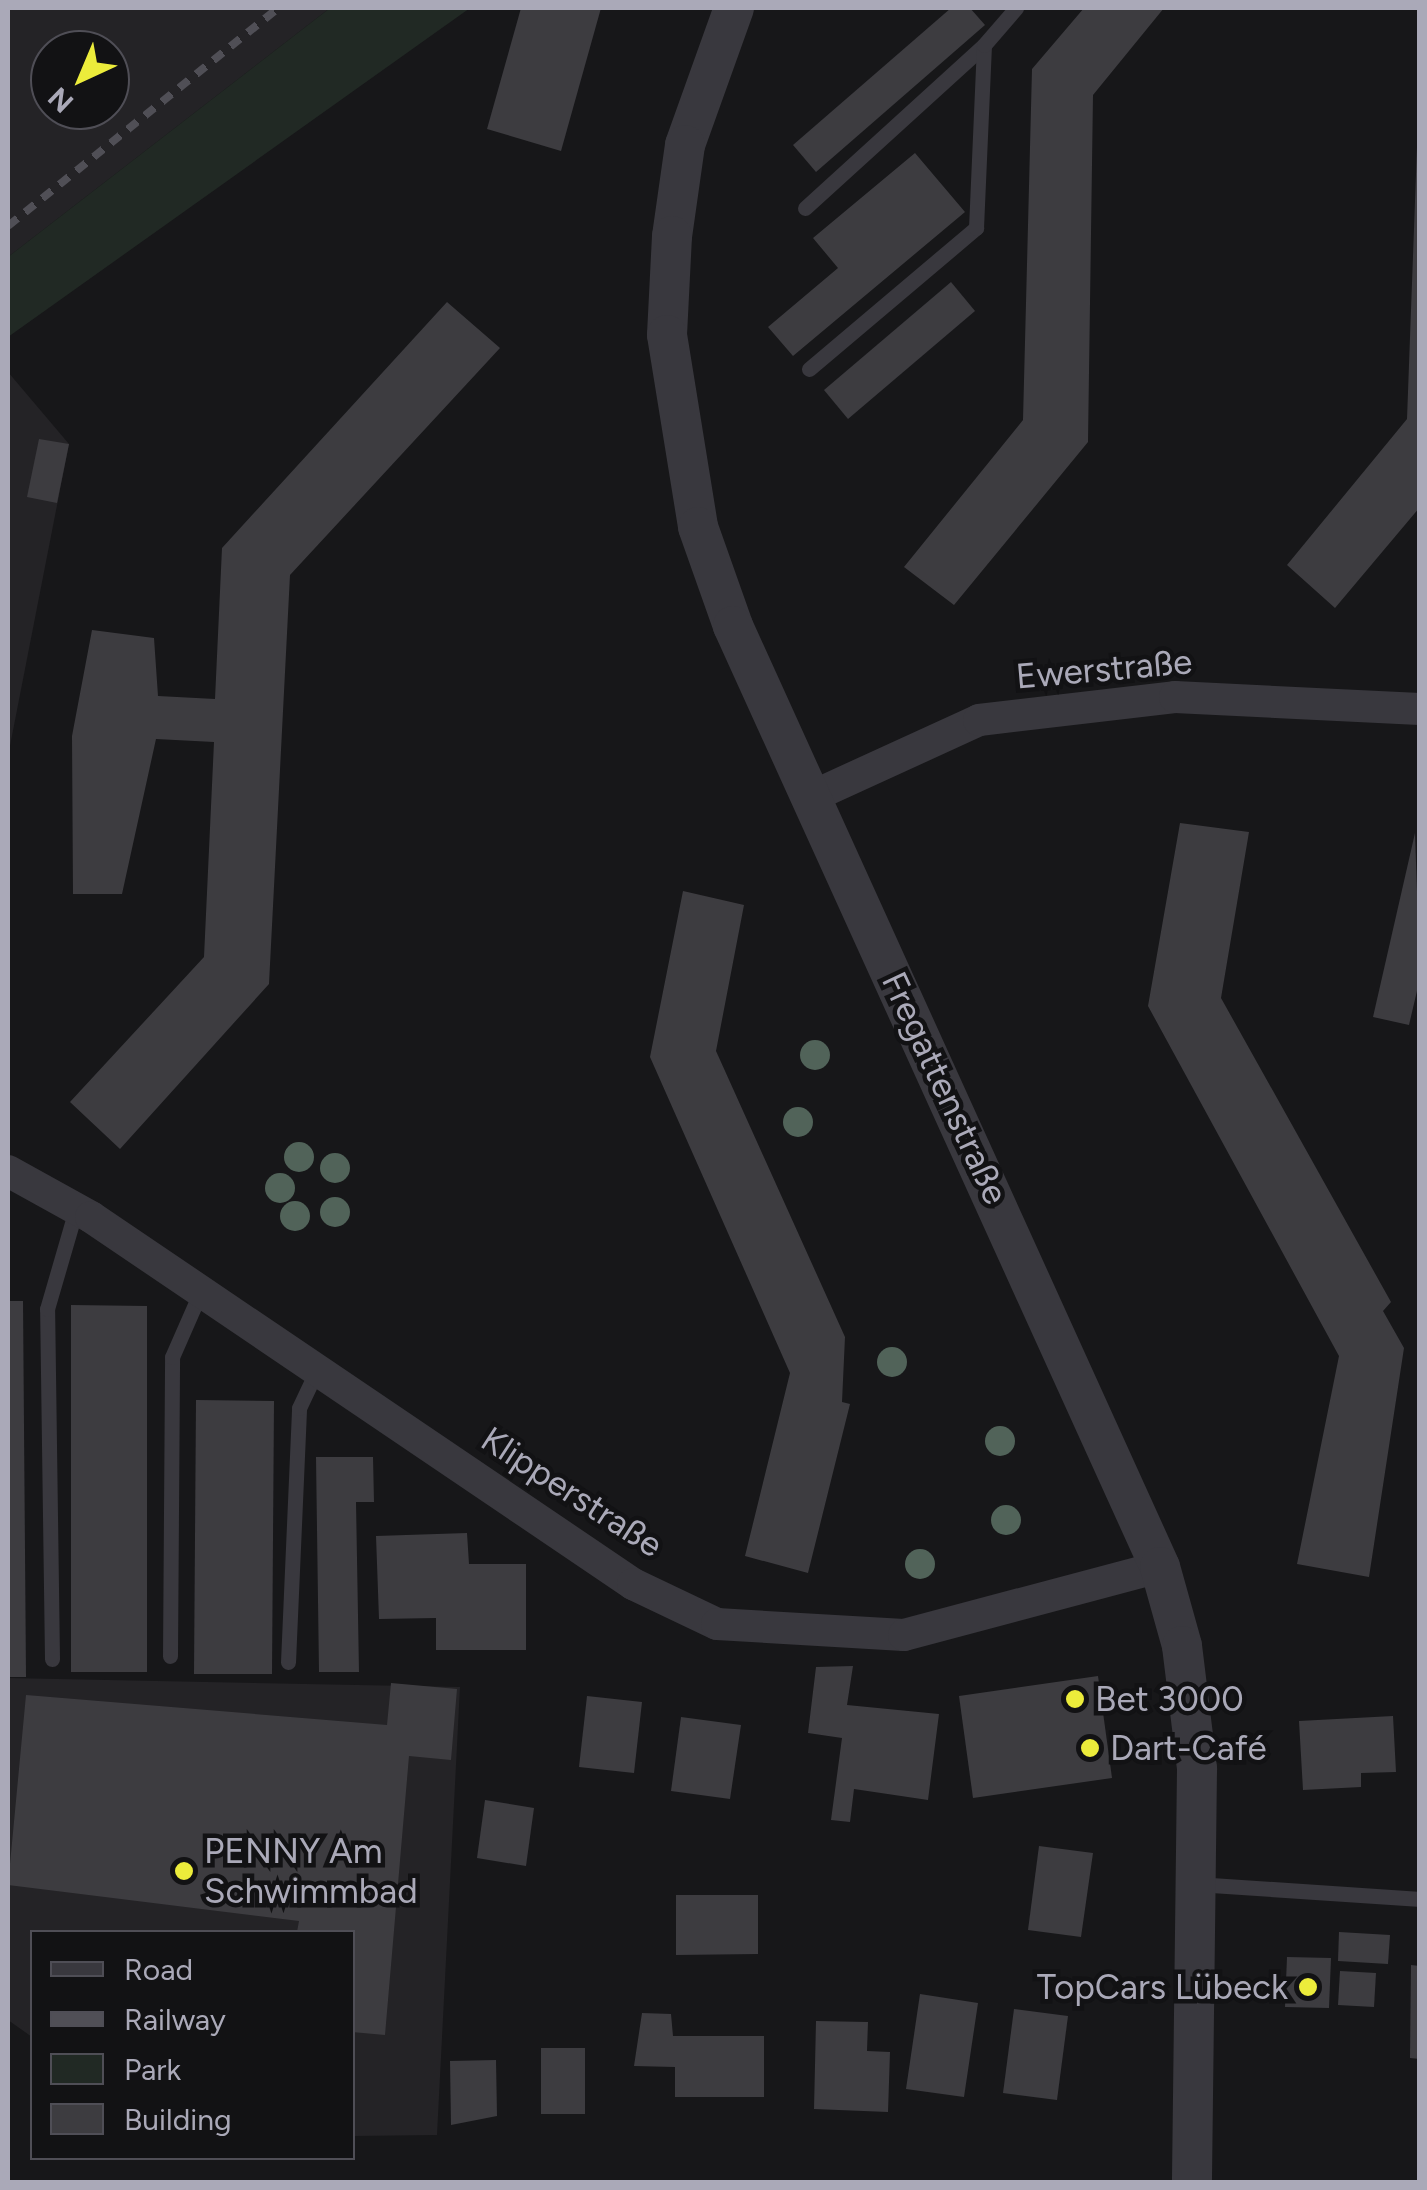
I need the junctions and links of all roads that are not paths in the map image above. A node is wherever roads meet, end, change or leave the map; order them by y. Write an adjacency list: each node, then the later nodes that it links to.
1 (734, 8): 7 (street, Fregattenstraße)
2 (1016, 8): 3 (lane)
3 (984, 45): 4 (lane); 5 (lane)
4 (805, 208)
5 (809, 369)
6 (1420, 709): 7 (street, Ewerstraße)
7 (811, 797): 12 (street, Fregattenstraße)
8 (8, 1172): 9 (street, Klipperstraße)
9 (76, 1208): 10 (street, Klipperstraße); 14 (lane)
10 (201, 1291): 11 (street, Klipperstraße); 13 (lane)
11 (317, 1370): 12 (street, Klipperstraße); 15 (lane)
12 (1160, 1567): 16 (street, Fregattenstraße)
13 (170, 1656)
14 (52, 1659)
15 (288, 1662)
16 (1196, 1884): 17 (lane); 18 (street, Fregattenstraße)
17 (1420, 1899)
18 (1192, 2182)

